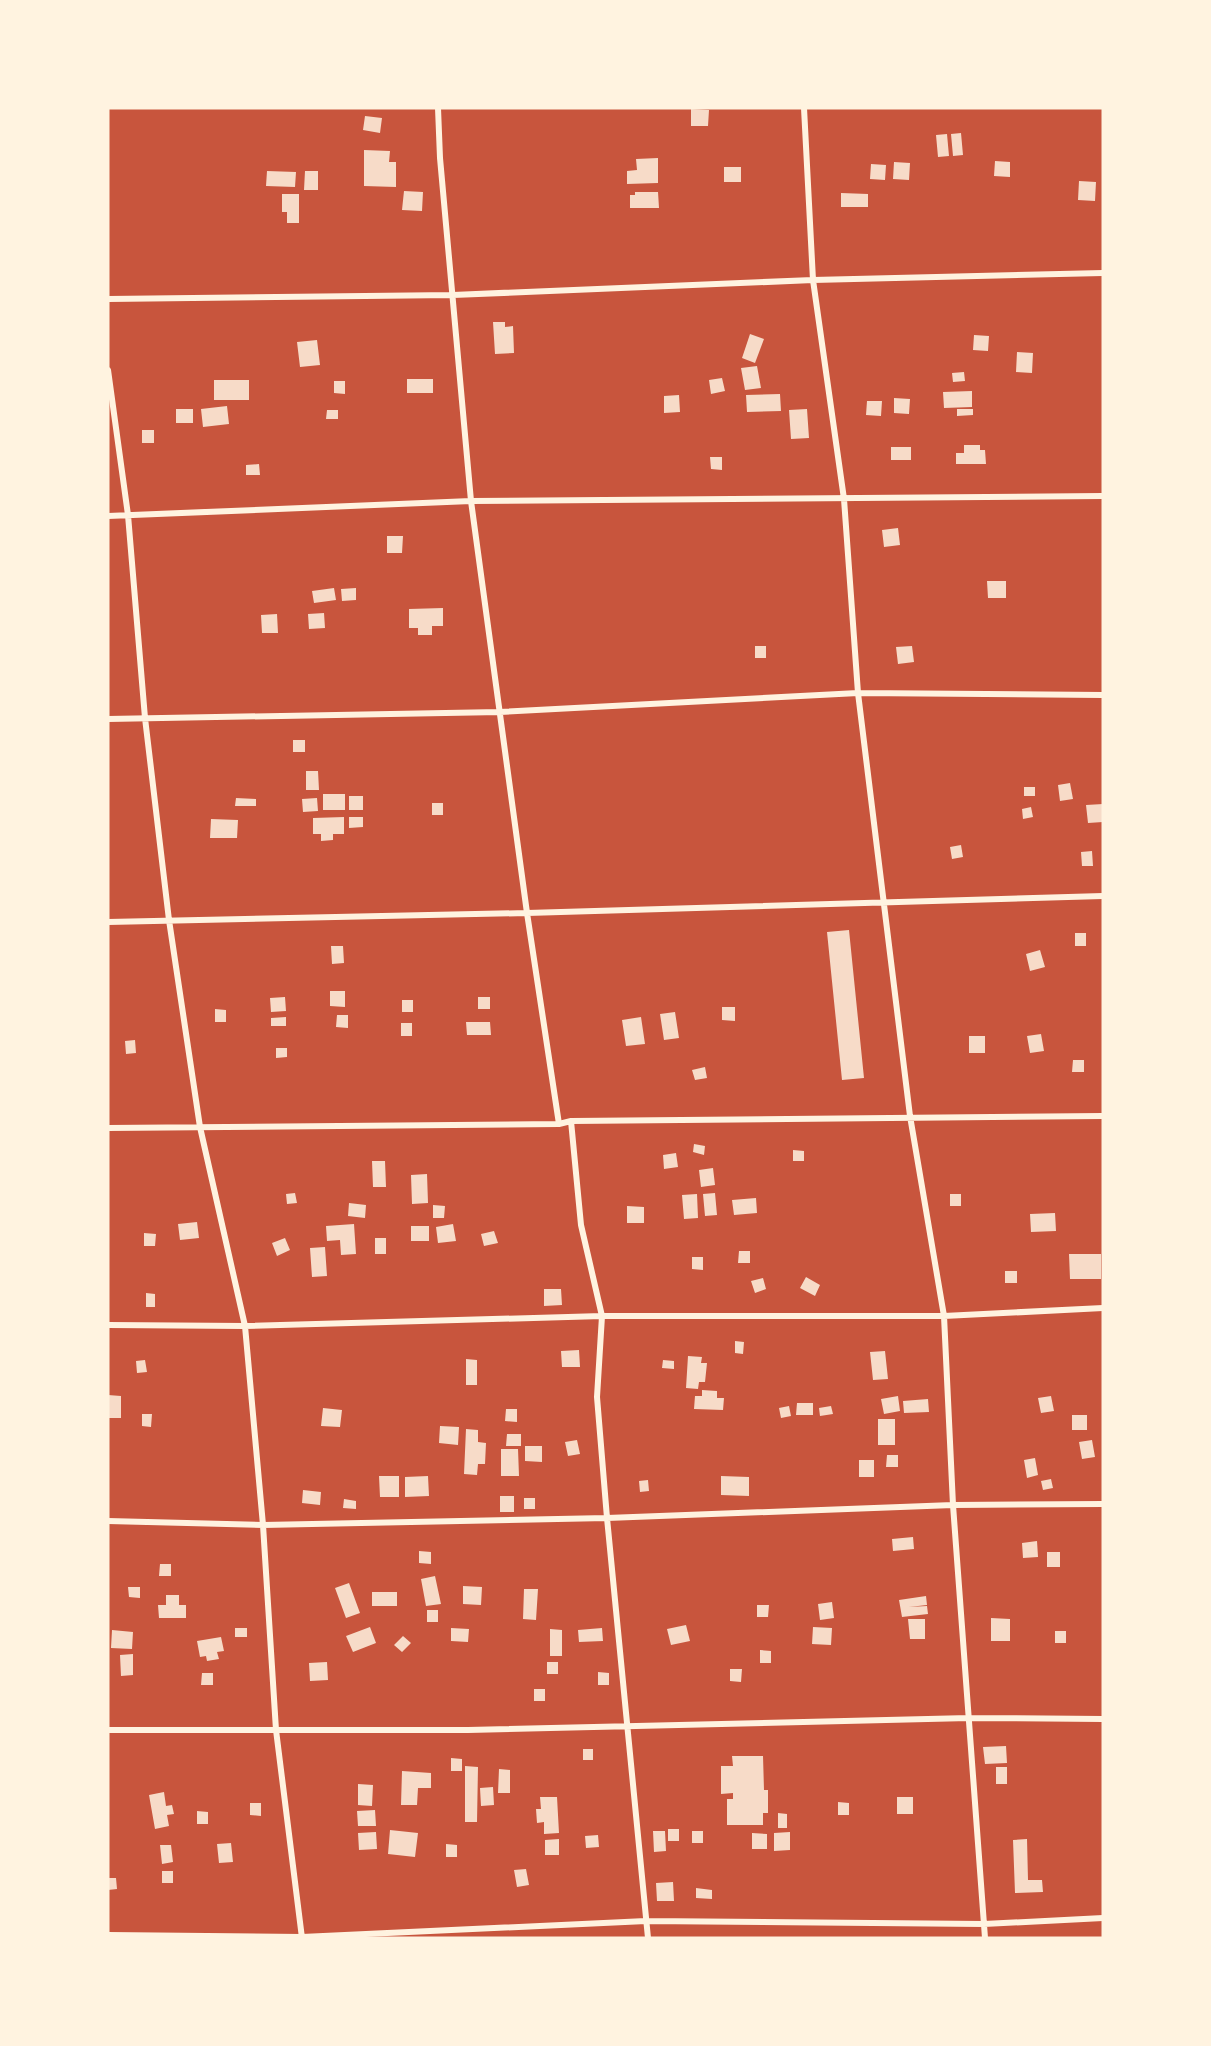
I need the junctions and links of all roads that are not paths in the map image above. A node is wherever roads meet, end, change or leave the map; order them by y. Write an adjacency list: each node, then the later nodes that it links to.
1 (438, 108): 5 (street)
2 (804, 108): 4 (street)
3 (1103, 273): 4 (street)
4 (813, 280): 5 (street); 9 (street)
5 (453, 295): 6 (street); 10 (street)
6 (108, 299)
7 (108, 370): 11 (street)
8 (1103, 496): 9 (street)
9 (844, 499): 10 (street); 13 (street)
10 (471, 501): 11 (street); 15 (street)
11 (128, 515): 12 (street); 16 (street)
12 (108, 516)
13 (858, 693): 14 (street); 15 (street); 19 (street)
14 (1103, 695)
15 (500, 712): 16 (street); 20 (street)
16 (145, 718): 17 (street); 21 (street)
17 (108, 719)
18 (1103, 896): 19 (street)
19 (885, 903): 20 (street); 23 (street)
20 (527, 914): 21 (street); 26 (street)
21 (168, 920): 22 (street); 27 (street)
22 (108, 922)
23 (910, 1116): 24 (street); 25 (street); 31 (street)
24 (1103, 1116)
25 (571, 1121): 26 (street); 30 (street)
26 (559, 1124): 27 (street)
27 (200, 1126): 28 (street); 33 (street)
28 (108, 1128)
29 (1103, 1308): 31 (street)
30 (602, 1316): 31 (street); 33 (street); 36 (street)
31 (944, 1316): 35 (street)
32 (108, 1325): 33 (street)
33 (245, 1326): 38 (street)
34 (1103, 1504): 35 (street)
35 (953, 1505): 36 (street); 39 (street)
36 (607, 1518): 38 (street); 41 (street)
37 (108, 1521): 38 (street)
38 (263, 1525): 43 (street)
39 (969, 1719): 40 (street); 41 (street); 46 (street)
40 (1103, 1719)
41 (628, 1727): 43 (street); 45 (street)
42 (108, 1730): 43 (street)
43 (276, 1730): 48 (street)
44 (1103, 1918): 46 (street)
45 (646, 1921): 46 (street); 48 (street); 49 (street)
46 (984, 1924): 50 (street)
47 (108, 1935): 48 (street)
48 (302, 1938)
49 (648, 1938)
50 (985, 1938)

